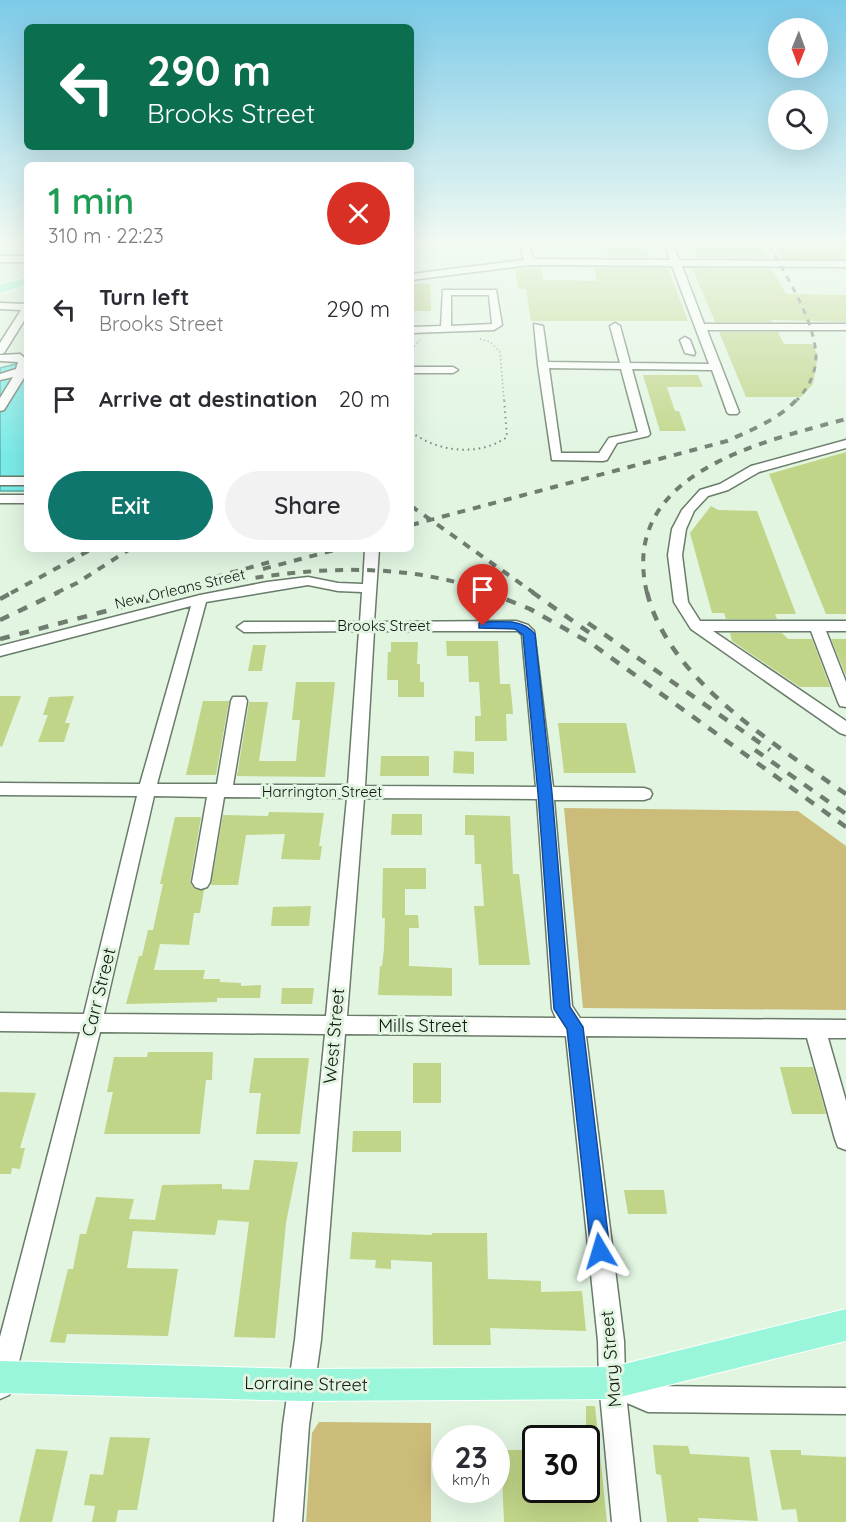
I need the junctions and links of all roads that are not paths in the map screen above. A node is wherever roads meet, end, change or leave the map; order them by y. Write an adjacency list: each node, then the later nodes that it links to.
1 (21, 316): 12 (street)
2 (446, 316): 9 (street)
3 (496, 316): 9 (street)
4 (697, 316): 7 (street)
5 (538, 326): 17 (street)
6 (615, 326): 18 (street)
7 (701, 327): 8 (street); 19 (street)
8 (846, 327)
9 (446, 329): 10 (street)
10 (414, 330)
11 (686, 340): 13 (street)
12 (0, 351)
13 (690, 353)
14 (24, 354): 15 (street)
15 (14, 357): 16 (street); 22 (street)
16 (0, 359)
17 (543, 365): 18 (street); 18 (street)
18 (626, 366): 19 (street)
19 (716, 367): 25 (street)
20 (414, 370): 21 (street)
21 (453, 370)
22 (24, 371): 23 (street); 24 (street)
23 (0, 377)
24 (0, 408)
25 (733, 412)
26 (846, 444): 34 (street)
27 (0, 481): 28 (street)
28 (24, 481)
29 (0, 499): 30 (street)
30 (24, 499)
31 (372, 552): 32 (street, West Street)
32 (370, 588): 33 (street, New Orleans Street); 36 (street, West Street)
33 (200, 599): 40 (street, New Orleans Street); 45 (street, Carr Street)
34 (696, 626): 37 (street); 43 (street)
35 (244, 627): 36 (street, Brooks Street)
36 (368, 627): 39 (street, Brooks Street); 47 (street, West Street)
37 (818, 627): 38 (street); 42 (street)
38 (846, 627)
39 (523, 628): 48 (street, Mary Street)
40 (1, 652)
41 (239, 701): 46 (street)
42 (846, 702)
43 (846, 729)
44 (0, 789): 45 (street, Harrington Street)
45 (147, 790): 46 (street, Harrington Street); 52 (street, Carr Street)
46 (220, 791): 47 (street, Harrington Street); 50 (street)
47 (356, 792): 48 (street, Harrington Street); 53 (street, West Street)
48 (545, 793): 49 (street, Harrington Street); 54 (street, Mary Street)
49 (644, 794)
50 (201, 882)
51 (0, 1022): 52 (street, Mills Street)
52 (92, 1023): 53 (street, Mills Street); 59 (street, Carr Street)
53 (335, 1025): 54 (street, Mills Street); 61 (street, West Street)
54 (575, 1027): 55 (street, Mills Street); 60 (street, Mary Street)
55 (815, 1029): 56 (street, Mills Street); 57 (street)
56 (846, 1029)
57 (846, 1138)
58 (846, 1326): 60 (main road, Lorraine Street)
59 (1, 1380): 61 (main road, Lorraine Street)
60 (612, 1383): 61 (main road, Lorraine Street); 62 (street, Lorraine Street); 64 (street, Mary Street)
61 (303, 1385): 63 (street, West Street)
62 (846, 1401)
63 (288, 1522)
64 (626, 1522)

